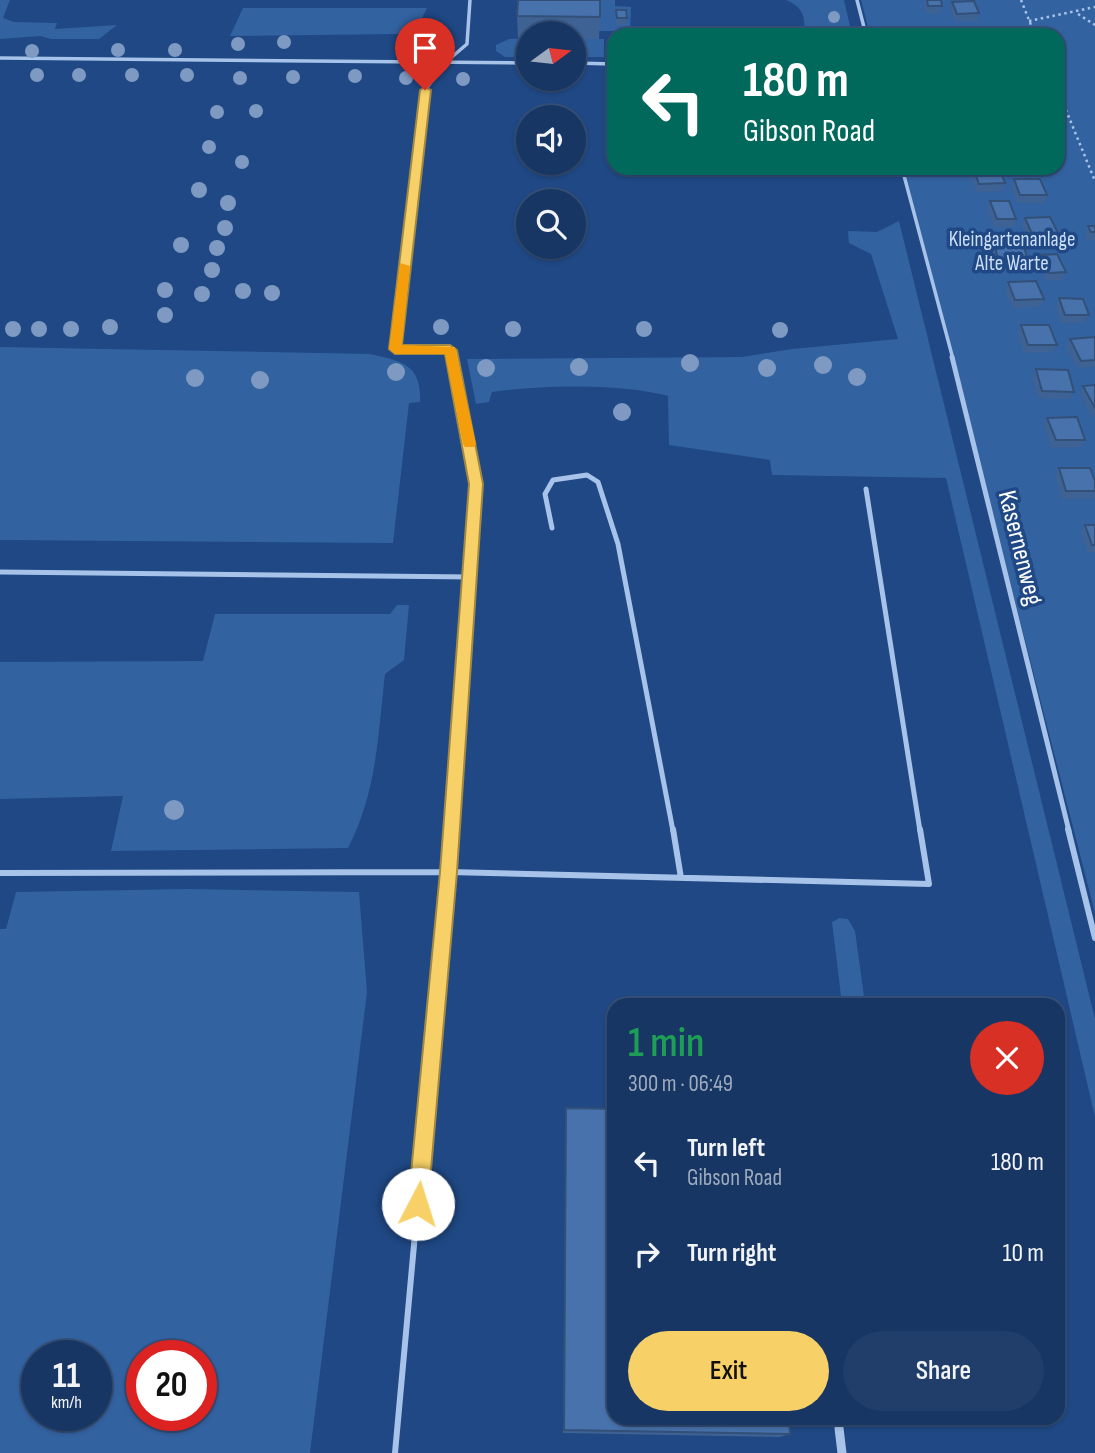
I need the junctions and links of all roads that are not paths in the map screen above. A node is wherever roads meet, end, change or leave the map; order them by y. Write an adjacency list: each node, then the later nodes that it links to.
1 (470, 0): 5 (lane)
2 (857, 0): 3 (lane)
3 (864, 28)
4 (0, 58): 5 (lane)
5 (446, 62): 6 (lane); 10 (lane)
6 (516, 63)
7 (586, 64): 8 (lane)
8 (607, 64)
9 (904, 175): 19 (lane, Kasernenweg)
10 (395, 349): 11 (lane)
11 (450, 350): 15 (lane)
12 (866, 489): 18 (lane)
13 (552, 528): 18 (lane)
14 (0, 572): 15 (lane)
15 (471, 577): 16 (lane)
16 (449, 872): 17 (lane); 18 (lane); 21 (lane)
17 (0, 873)
18 (681, 878)
19 (1095, 938)
20 (839, 1428): 22 (street)
21 (395, 1453)
22 (842, 1453)

